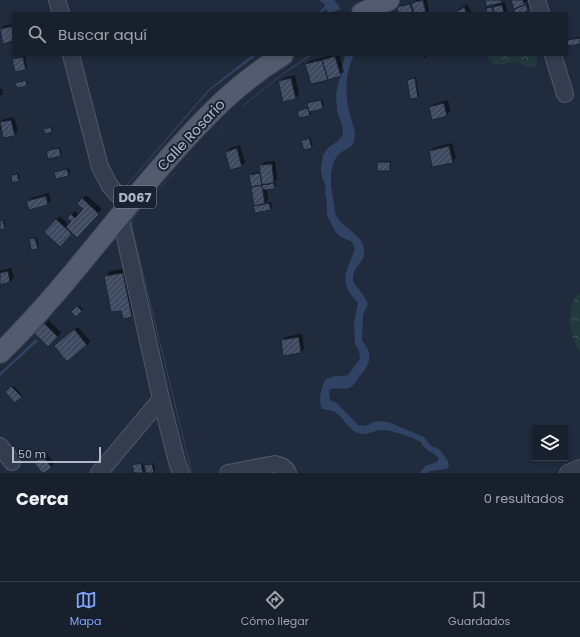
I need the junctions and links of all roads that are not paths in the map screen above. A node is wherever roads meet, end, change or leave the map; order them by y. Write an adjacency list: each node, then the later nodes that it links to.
1 (57, 0): 4 (street)
2 (389, 0): 5 (main road)
3 (537, 0): 6 (street)
4 (60, 12)
5 (364, 12)
6 (540, 12)
7 (71, 56): 11 (street)
8 (282, 56): 11 (main road, Calle Rosario / D067)
9 (553, 56): 10 (street)
10 (565, 94)
11 (125, 210): 12 (main road, Calle Rosario / D067); 13 (street)
12 (0, 353)
13 (161, 399): 17 (street); 18 (street)
14 (0, 446): 15 (street)
15 (12, 462)
16 (580, 468): 21 (street)
17 (99, 473)
18 (181, 473)
19 (228, 473): 20 (street)
20 (288, 473)
21 (568, 473)

